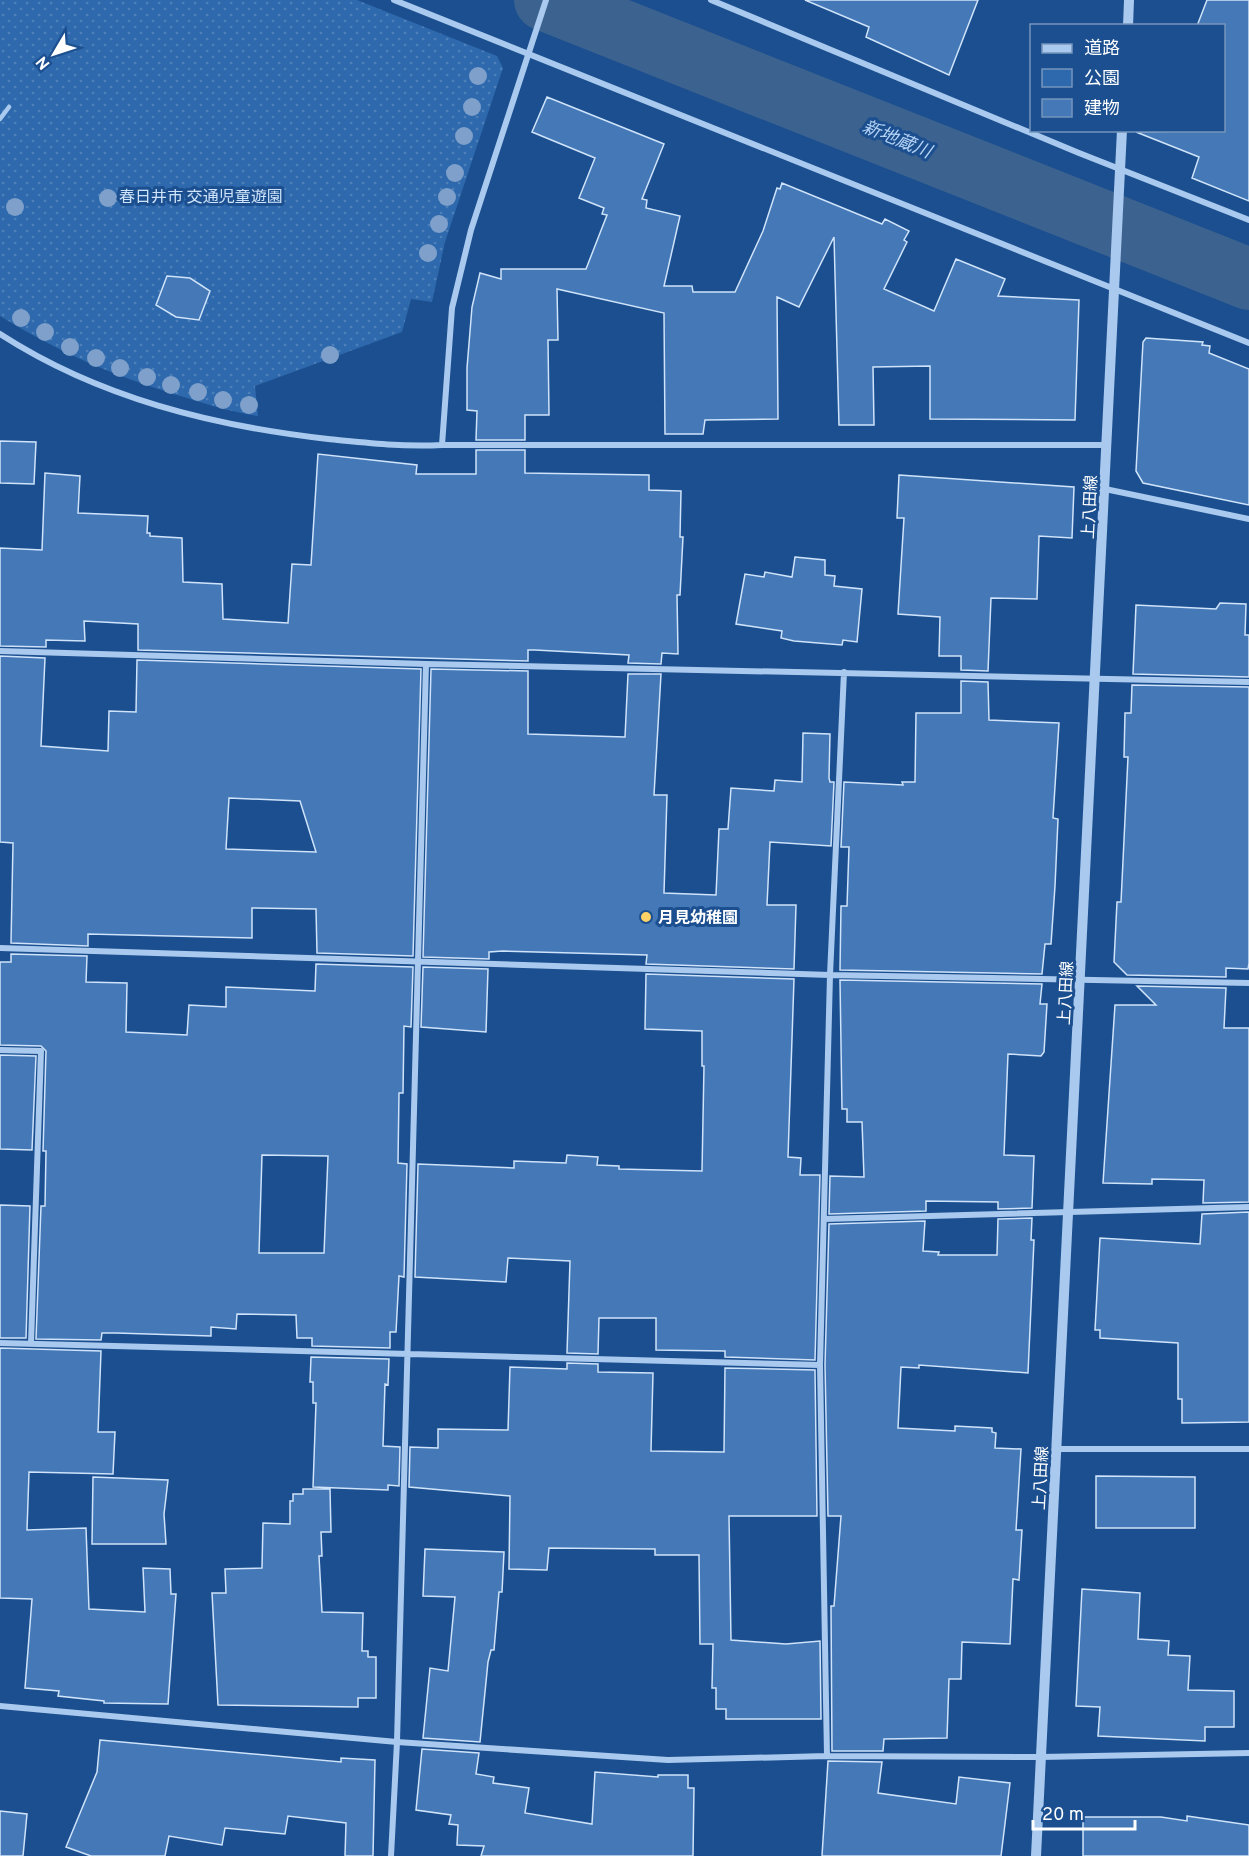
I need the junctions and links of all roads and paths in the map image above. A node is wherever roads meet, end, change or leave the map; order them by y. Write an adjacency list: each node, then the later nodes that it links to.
1 (394, 0): 6 (street)
2 (546, 0): 6 (street)
3 (711, 0): 10 (street)
4 (1129, 0): 5 (street)
5 (1128, 24)
6 (529, 54): 14 (street); 17 (street)
7 (9, 106): 8 (lane)
8 (0, 119)
9 (1030, 132): 12 (street)
10 (1030, 132)
11 (1122, 132): 12 (street, 上八田線)
12 (1120, 169): 13 (street); 14 (street, 上八田線)
13 (1249, 220)
14 (1114, 288): 16 (street); 18 (street, 上八田線)
15 (0, 334): 17 (street)
16 (1249, 343)
17 (442, 445): 18 (street)
18 (1107, 445): 19 (street, 上八田線)
19 (1105, 489): 20 (street); 24 (street, 上八田線)
20 (1249, 519)
21 (0, 651): 22 (street)
22 (426, 664): 23 (street); 27 (street)
23 (844, 672): 24 (street); 28 (street)
24 (1096, 677): 25 (street); 29 (street, 上八田線)
25 (1249, 682)
26 (0, 948): 27 (street)
27 (418, 961): 28 (street); 37 (street)
28 (830, 975): 29 (street); 34 (street)
29 (1080, 980): 30 (street); 33 (street, 上八田線)
30 (1249, 983)
31 (0, 1050): 36 (street)
32 (1249, 1207): 33 (street)
33 (1069, 1212): 34 (street); 39 (street, 上八田線)
34 (824, 1219): 38 (street)
35 (0, 1343): 36 (street)
36 (31, 1343): 37 (street)
37 (408, 1353): 38 (street); 42 (street)
38 (820, 1365): 44 (street)
39 (1056, 1449): 40 (street); 45 (street, 上八田線)
40 (1249, 1449)
41 (0, 1706): 42 (street)
42 (397, 1743): 44 (street); 46 (street)
43 (1249, 1753): 45 (street)
44 (826, 1756): 45 (street)
45 (1041, 1757): 47 (street, 上八田線)
46 (391, 1856)
47 (1036, 1856)

